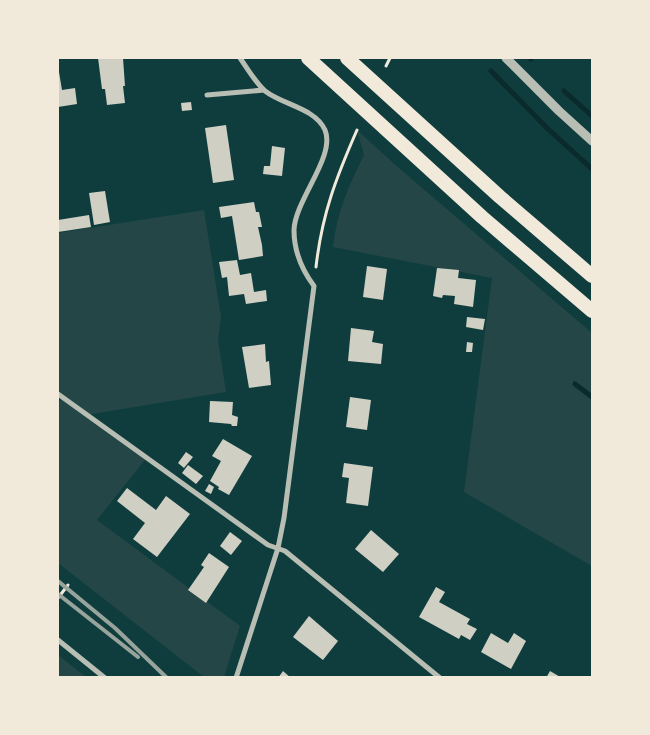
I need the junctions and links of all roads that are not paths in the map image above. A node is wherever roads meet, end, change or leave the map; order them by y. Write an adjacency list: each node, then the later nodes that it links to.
1 (240, 58): 5 (street)
2 (308, 58): 9 (highway)
3 (347, 58): 8 (highway)
4 (506, 58): 7 (street)
5 (264, 90): 6 (street); 11 (street)
6 (206, 95)
7 (592, 141)
8 (592, 276)
9 (592, 311)
10 (58, 394): 11 (street)
11 (278, 548): 14 (street); 15 (street)
12 (58, 640): 13 (street)
13 (105, 678)
14 (236, 678)
15 (440, 678)

